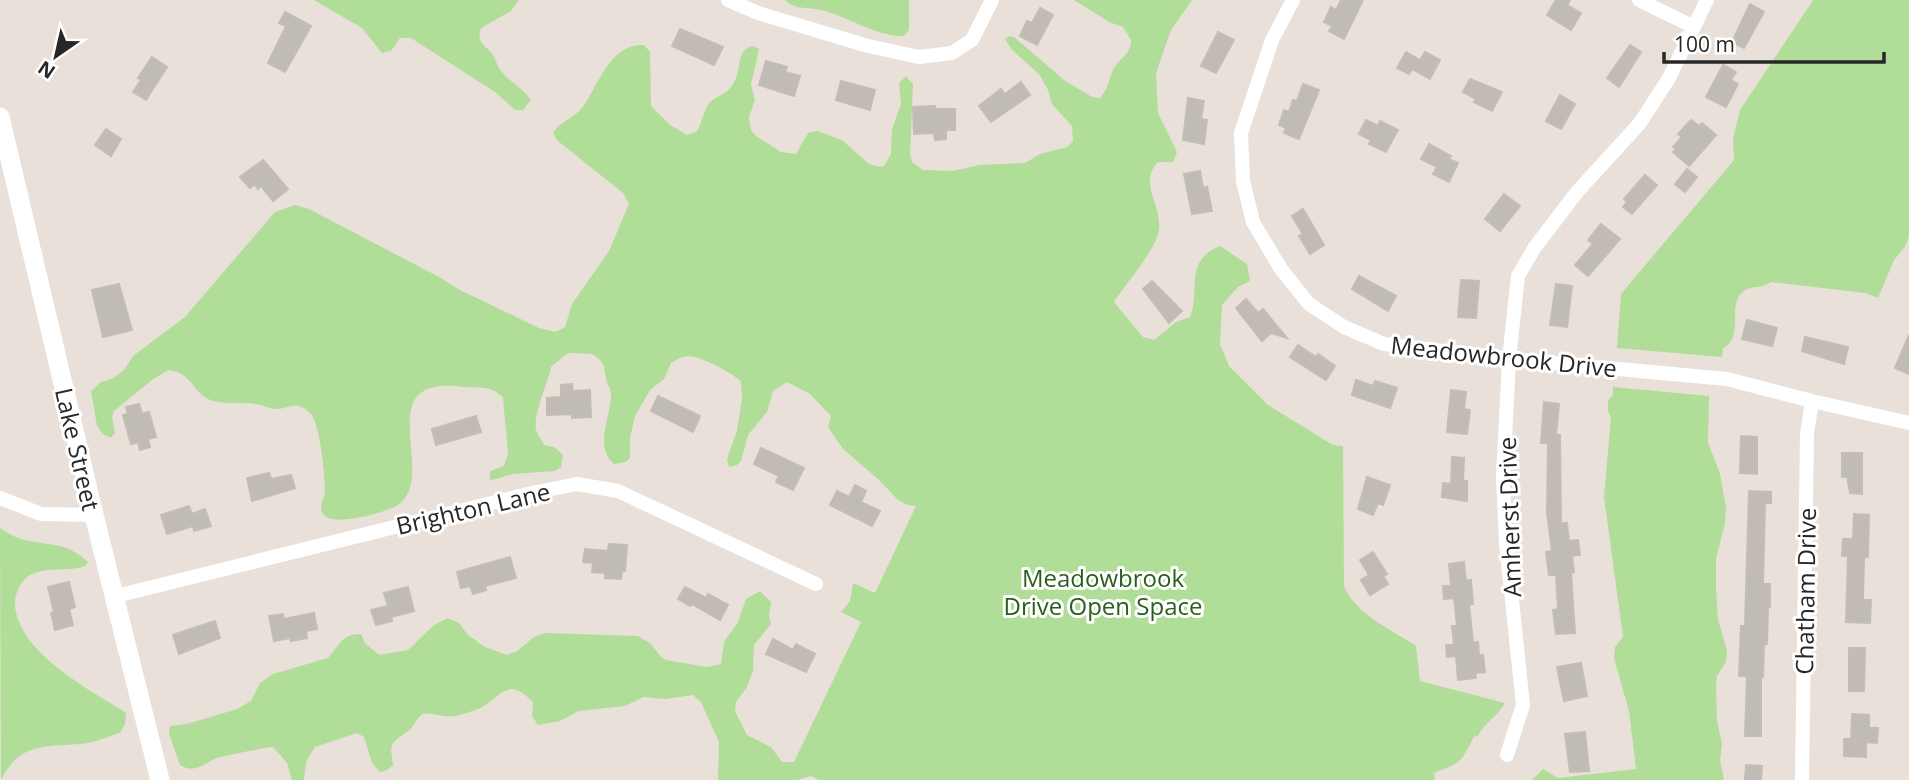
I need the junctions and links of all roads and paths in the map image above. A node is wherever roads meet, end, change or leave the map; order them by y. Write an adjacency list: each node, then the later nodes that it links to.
1 (728, 0): 2 (street)
2 (992, 0)
3 (1293, 0): 8 (street, Meadowbrook Drive)
4 (1639, 0): 6 (street)
5 (1707, 0): 6 (street, Amherst Drive)
6 (1694, 27): 8 (street, Amherst Drive)
7 (0, 117): 12 (street, Lake Street)
8 (1509, 359): 9 (street, Meadowbrook Drive); 15 (street, Amherst Drive)
9 (1812, 401): 10 (street, Meadowbrook Drive); 17 (street, Chatham Drive)
10 (1909, 423)
11 (0, 498): 12 (street)
12 (94, 515): 14 (street, Lake Street)
13 (816, 584): 14 (street, Brighton Lane)
14 (116, 596): 16 (street, Lake Street)
15 (1507, 755)
16 (160, 780)
17 (1802, 780)

